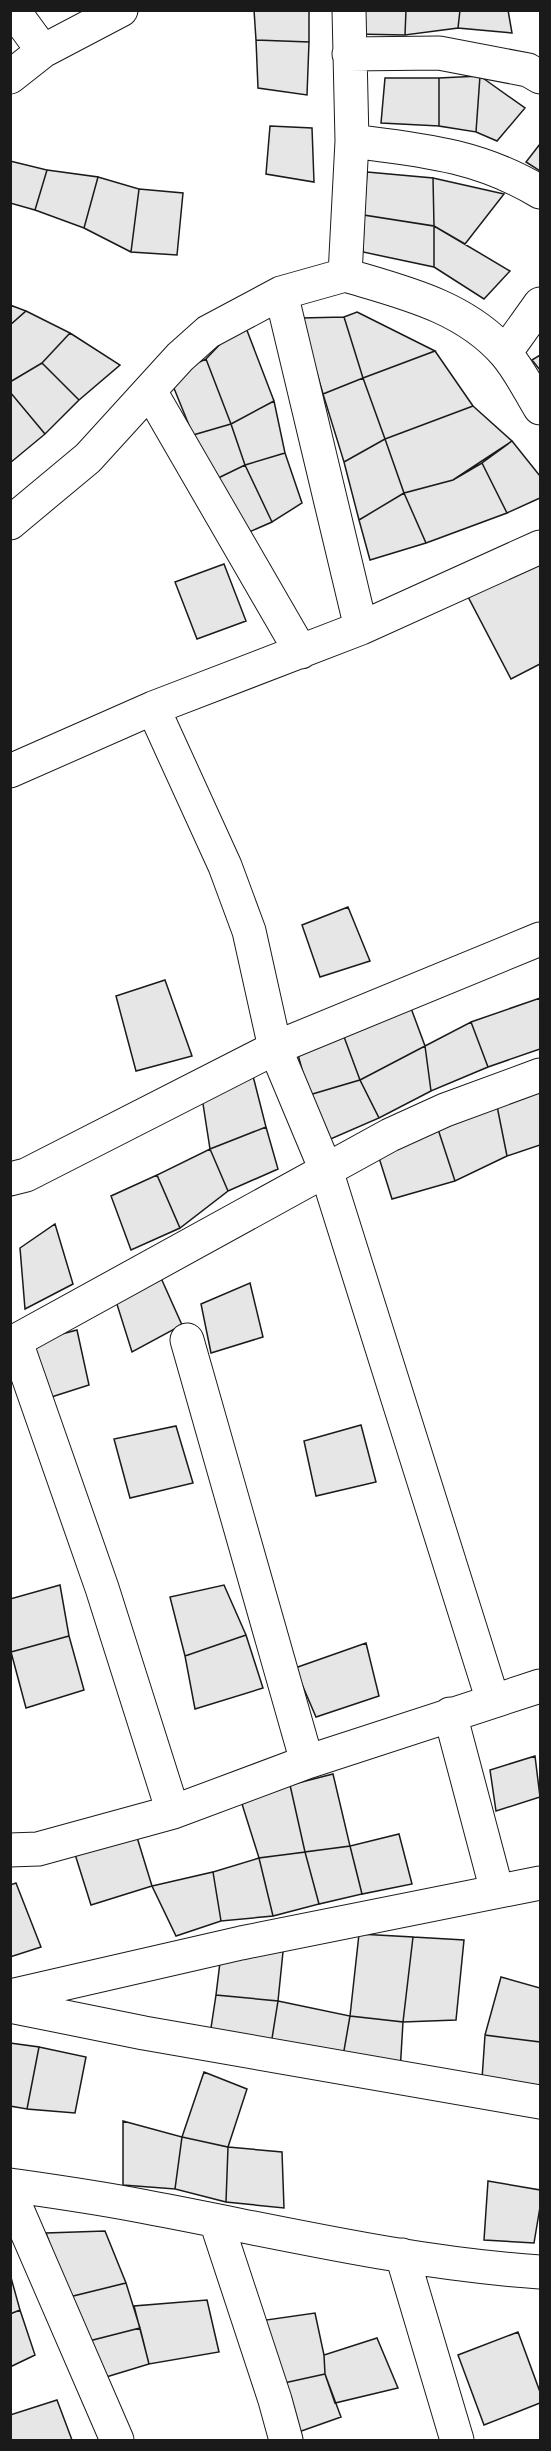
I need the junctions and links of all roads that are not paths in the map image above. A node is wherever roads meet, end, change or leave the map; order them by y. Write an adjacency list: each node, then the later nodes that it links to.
1 (13, 10): 4 (street)
2 (121, 10): 4 (street)
3 (349, 10): 5 (street)
4 (43, 51): 6 (street)
5 (349, 54): 7 (street); 8 (street)
6 (10, 77)
7 (540, 77)
8 (352, 141): 9 (street); 10 (street)
9 (540, 192)
10 (345, 275): 11 (street); 13 (street)
11 (281, 293): 14 (street); 18 (street)
12 (540, 304): 13 (street)
13 (505, 353): 15 (street)
14 (150, 390): 16 (street); 19 (street)
15 (540, 408)
16 (10, 523)
17 (540, 547): 18 (street)
18 (361, 628): 19 (street)
19 (301, 652): 20 (street)
20 (153, 708): 21 (street); 23 (street)
21 (10, 771)
22 (540, 939): 23 (street)
23 (275, 1048): 25 (street); 26 (street)
24 (540, 1075): 25 (street)
25 (326, 1170): 28 (street); 30 (street)
26 (10, 1179)
27 (187, 1340): 32 (street)
28 (14, 1343): 33 (street)
29 (540, 1686): 30 (street)
30 (493, 1701): 31 (street)
31 (450, 1714): 32 (street); 36 (street)
32 (307, 1762): 33 (street)
33 (173, 1812): 34 (street)
34 (10, 1850)
35 (540, 1883): 36 (street)
36 (497, 1891): 37 (street)
37 (10, 1996)
38 (10, 2006): 39 (street)
39 (540, 2102)
40 (10, 2185): 42 (street)
41 (10, 2193): 45 (street)
42 (216, 2221): 43 (street); 46 (street)
43 (402, 2255): 44 (street); 47 (street)
44 (540, 2272)
45 (117, 2440)
46 (286, 2440)
47 (457, 2440)

